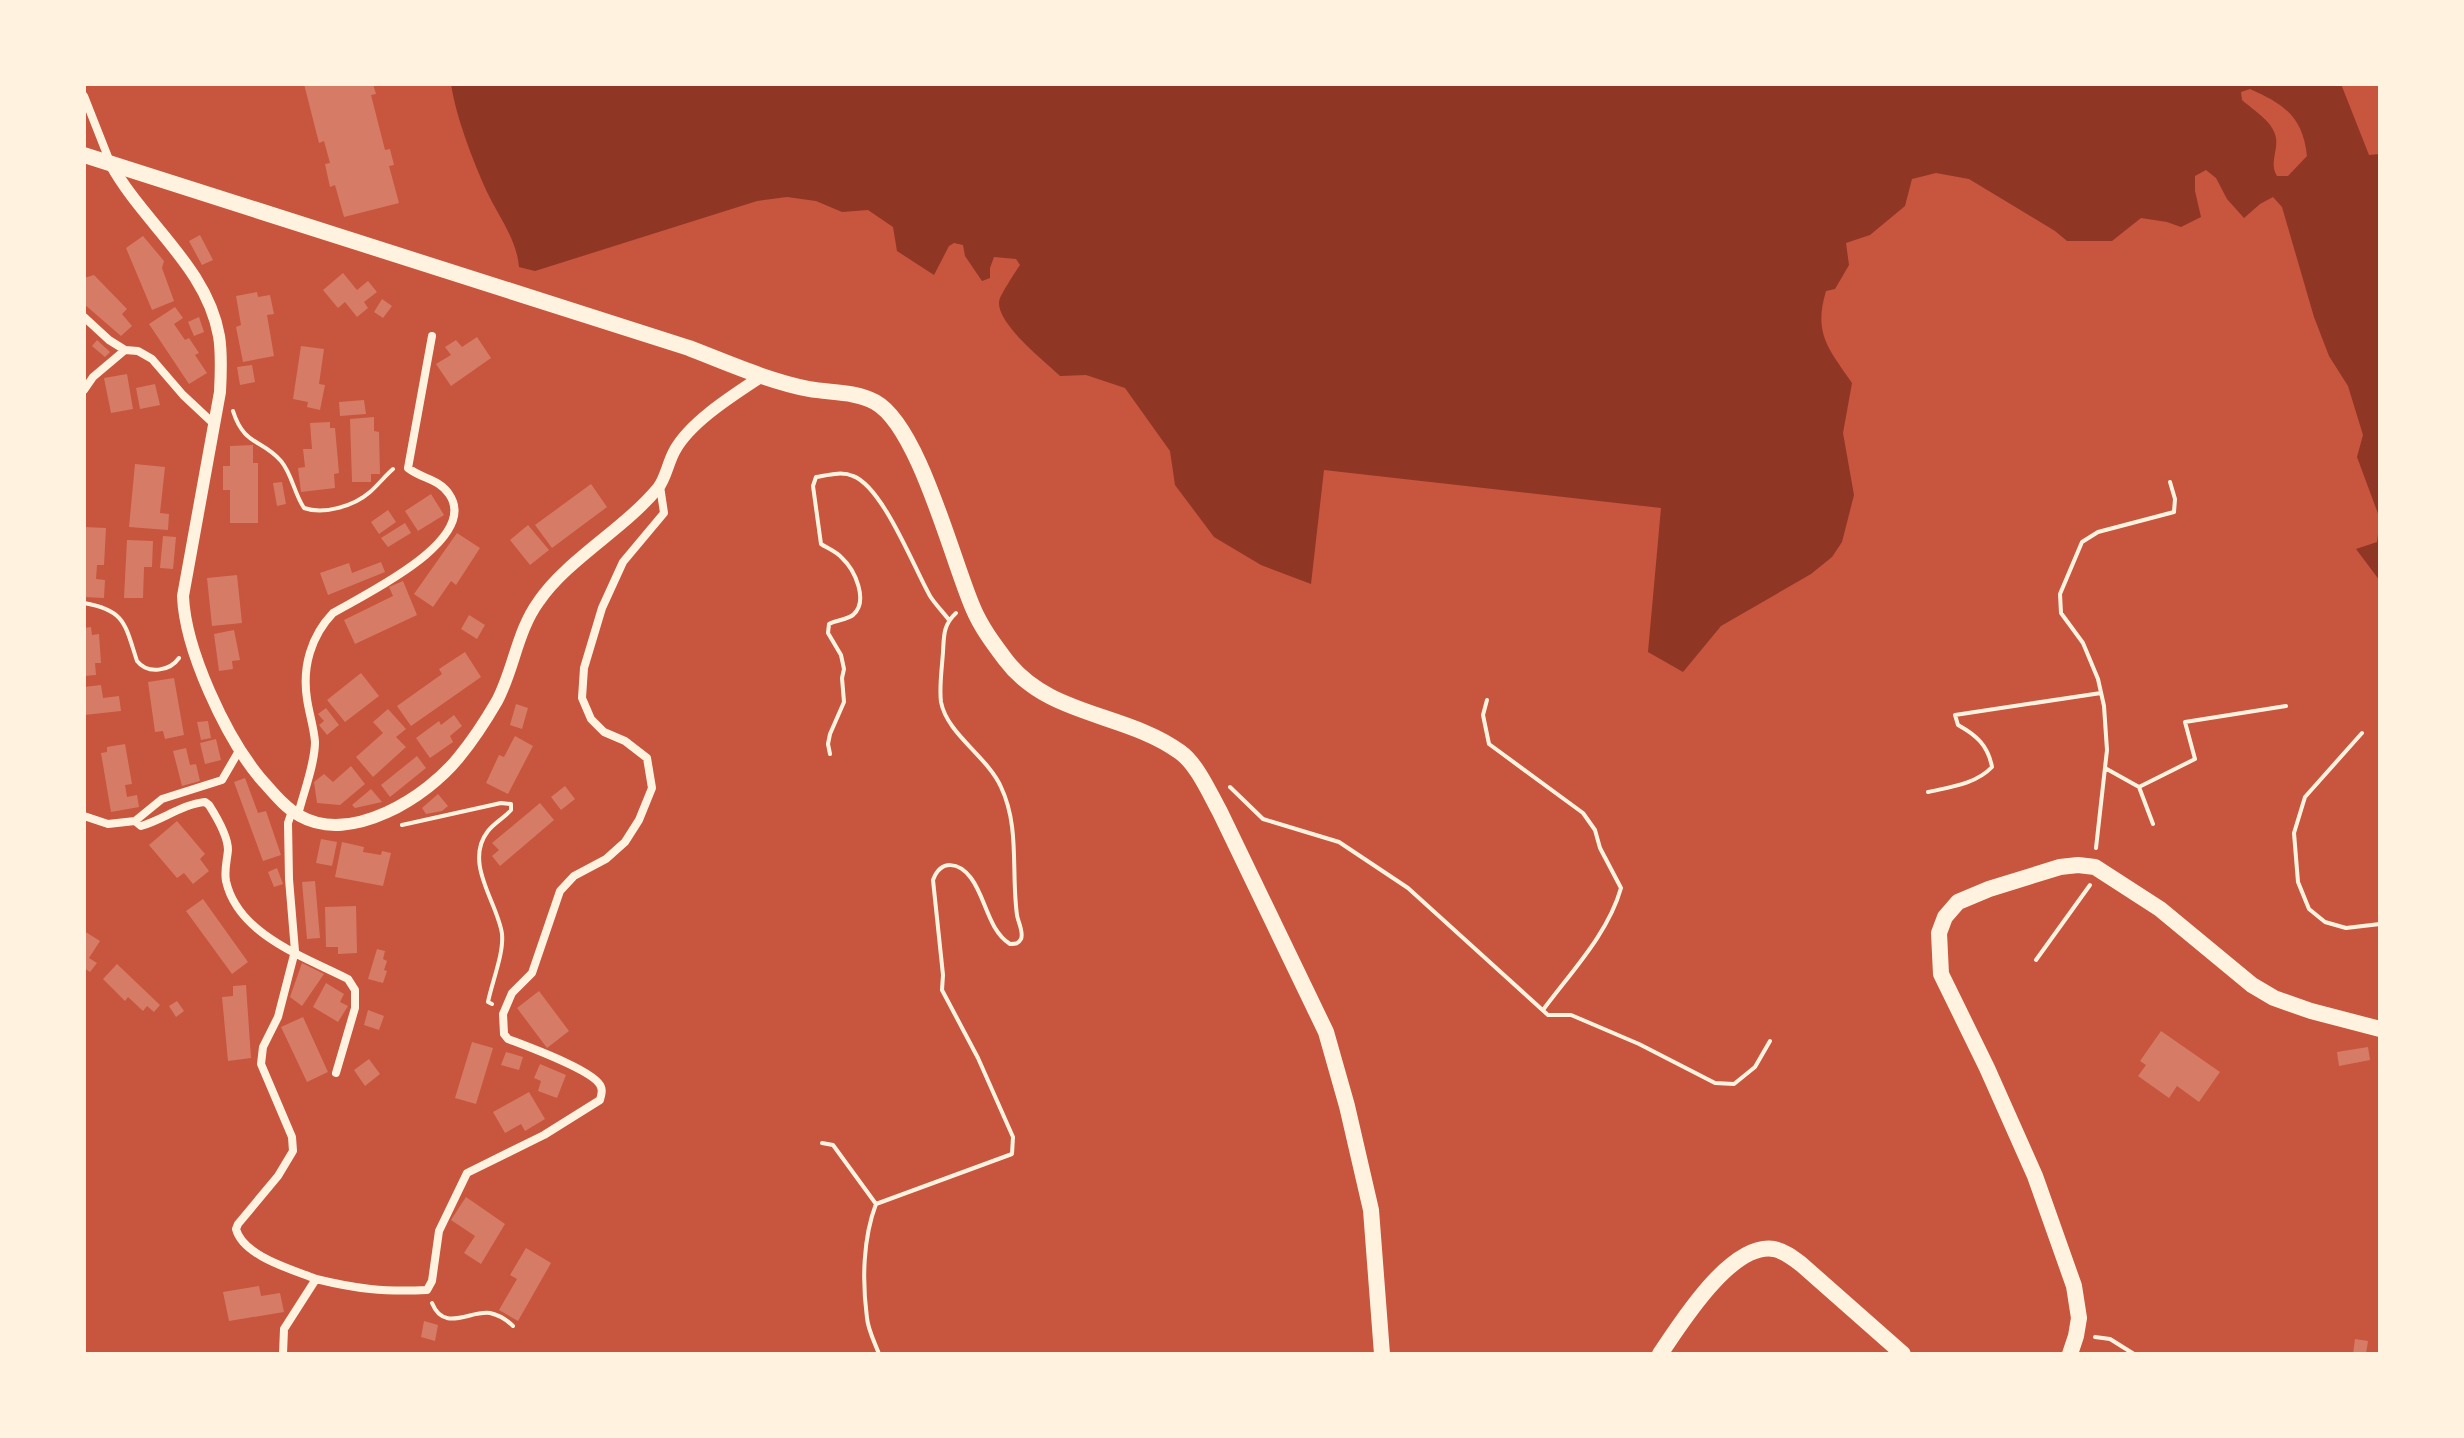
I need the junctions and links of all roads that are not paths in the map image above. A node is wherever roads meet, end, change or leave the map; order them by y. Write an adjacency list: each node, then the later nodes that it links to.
1 (84, 96): 3 (street)
2 (84, 155): 3 (main road)
3 (111, 164): 7 (main road); 9 (street)
4 (84, 317): 6 (street)
5 (432, 336): 12 (street)
6 (125, 350): 8 (street); 9 (street)
7 (762, 376): 10 (street); 20 (main road)
8 (84, 390)
9 (214, 424): 11 (street)
10 (660, 486): 12 (street); 18 (street)
11 (240, 749): 12 (street); 14 (street)
12 (295, 813): 15 (street)
13 (84, 816): 14 (street)
14 (135, 821): 15 (street)
15 (295, 951): 17 (street); 18 (street)
16 (2380, 1029): 23 (main road)
17 (336, 1073)
18 (316, 1279): 19 (street)
19 (283, 1354)
20 (1382, 1354)
21 (1660, 1354): 22 (main road)
22 (1903, 1354)
23 (2070, 1354)

